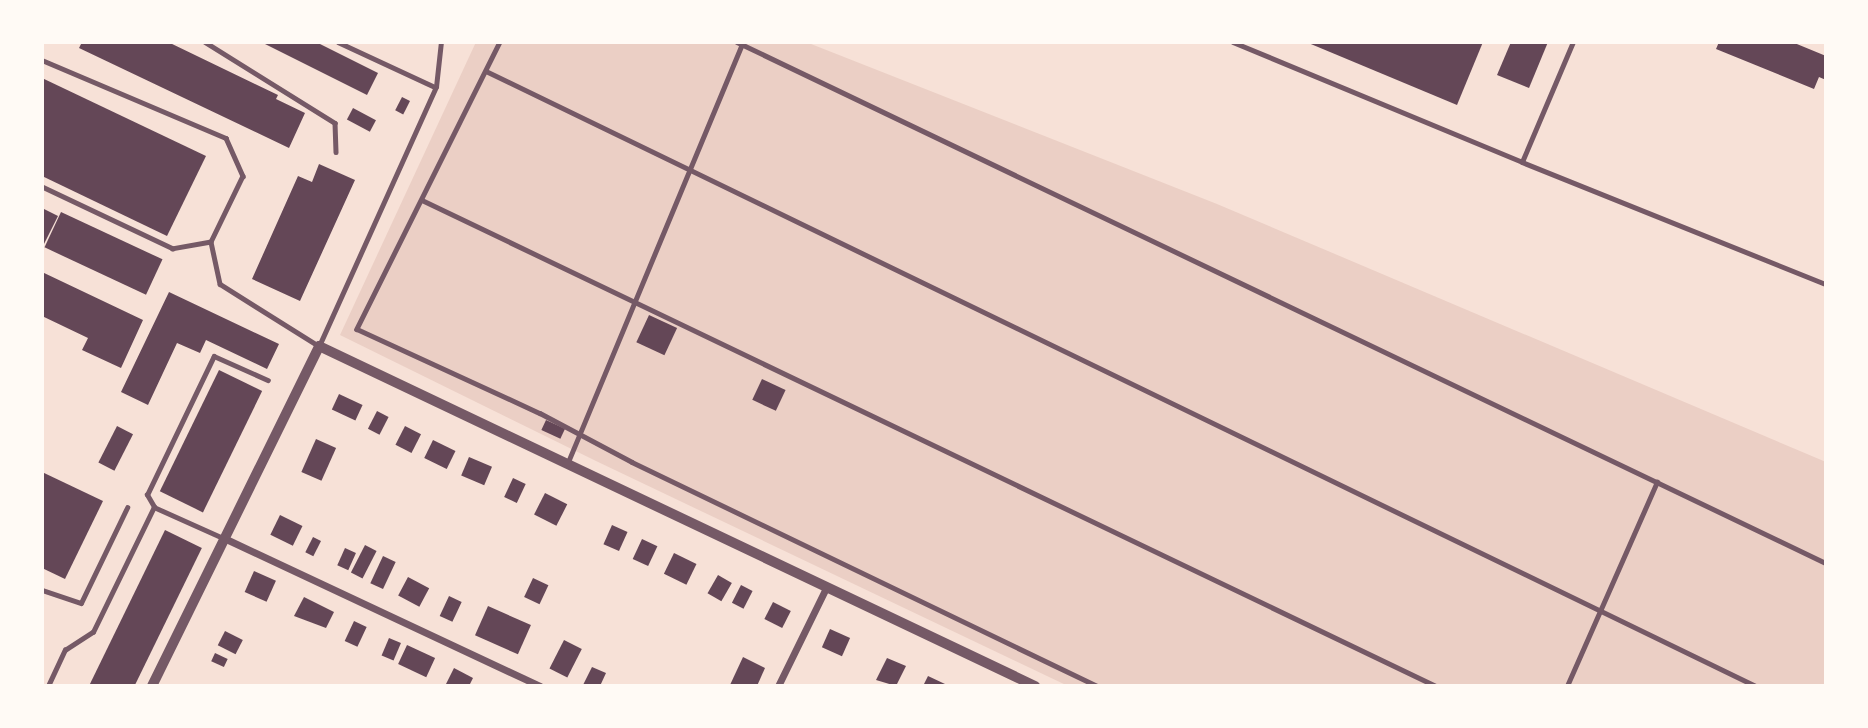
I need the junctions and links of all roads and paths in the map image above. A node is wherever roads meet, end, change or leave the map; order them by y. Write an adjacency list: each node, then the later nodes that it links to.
1 (205, 42): 11 (lane)
2 (338, 42): 10 (lane)
3 (441, 42): 10 (lane)
4 (500, 42): 9 (lane)
5 (1233, 42): 12 (lane)
6 (1573, 42): 12 (lane)
7 (739, 43): 13 (lane); 23 (lane)
8 (42, 60): 16 (lane)
9 (486, 71): 13 (lane); 15 (lane)
10 (436, 87): 19 (lane)
11 (336, 152)
12 (1522, 162): 17 (lane)
13 (687, 168): 18 (lane); 30 (lane)
14 (42, 187): 16 (lane)
15 (422, 200): 18 (lane); 21 (lane)
16 (211, 242): 19 (lane)
17 (1826, 284)
18 (632, 299): 21 (lane); 37 (lane)
19 (319, 346): 22 (street); 26 (street)
20 (268, 380): 24 (lane)
21 (579, 435): 22 (lane); 36 (lane)
22 (568, 463): 28 (street)
23 (1657, 482): 27 (lane); 30 (lane)
24 (154, 507): 26 (lane); 31 (lane)
25 (127, 508): 29 (lane)
26 (226, 539): 32 (street); 33 (street)
27 (1826, 563)
28 (827, 586): 34 (street); 35 (street)
29 (42, 590)
30 (1599, 610): 38 (lane); 39 (lane)
31 (48, 686)
32 (152, 686)
33 (540, 686)
34 (778, 686)
35 (1035, 686)
36 (1097, 686)
37 (1436, 686)
38 (1567, 686)
39 (1756, 686)

